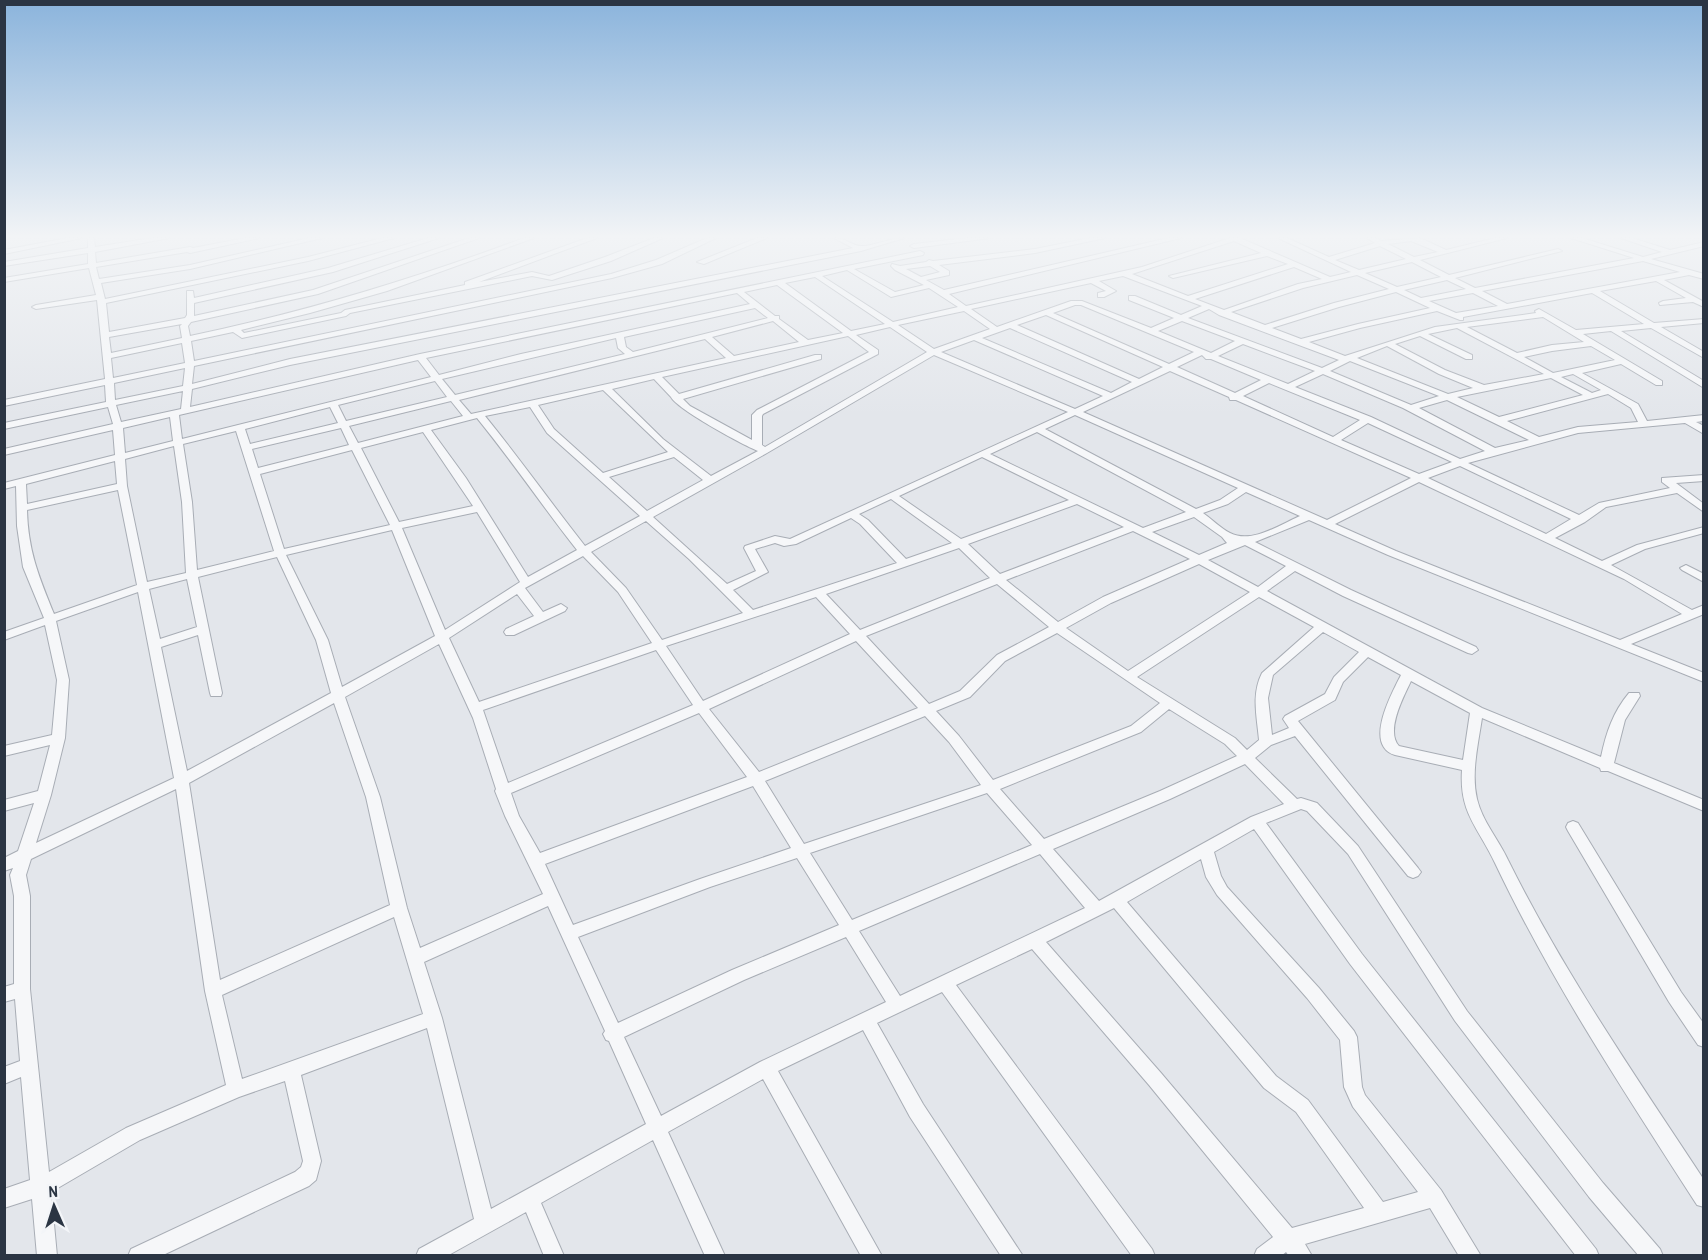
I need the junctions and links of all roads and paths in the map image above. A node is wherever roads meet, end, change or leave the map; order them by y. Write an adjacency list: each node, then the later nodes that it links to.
1 (100, 297): 30 (street)
2 (120, 297): 30 (street)
3 (191, 297): 33 (street)
4 (211, 297): 33 (street)
5 (290, 297): 53 (street)
6 (359, 297): 37 (street)
7 (425, 297): 34 (street)
8 (512, 297): 50 (street)
9 (619, 297): 71 (street)
10 (655, 297): 40 (street)
11 (707, 297): 40 (street)
12 (746, 297): 38 (street)
13 (798, 297): 68 (street)
14 (850, 297): 56 (street)
15 (948, 297): 45 (street)
16 (1021, 297): 45 (street)
17 (1181, 297): 29 (street)
18 (1193, 297): 29 (street)
19 (1273, 297): 47 (street)
20 (1364, 297): 60 (street)
21 (1415, 297): 31 (street)
22 (1439, 297): 31 (street)
23 (1487, 297): 41 (street)
24 (1561, 297): 35 (street)
25 (1604, 297): 58 (street)
26 (1688, 297): 32 (street)
27 (1132, 298): 52 (street)
28 (1704, 298): 32 (street)
29 (1186, 299): 43 (street)
30 (101, 300): 42 (street); 66 (street)
31 (1422, 300): 44 (street)
32 (1693, 300): 36 (street); 39 (street)
33 (192, 301): 53 (street)
34 (404, 301): 49 (street); 50 (street)
35 (1525, 303): 41 (street); 48 (street)
36 (1663, 303)
37 (336, 304): 49 (street); 59 (street)
38 (757, 305): 51 (street); 67 (street)
39 (1704, 305)
40 (666, 306): 84 (street)
41 (1505, 306): 54 (street)
42 (36, 307)
43 (1207, 308): 47 (street); 52 (street)
44 (1439, 308): 54 (street); 74 (street)
45 (966, 310): 56 (street); 62 (street)
46 (1047, 313): 57 (street); 63 (street); 92 (street)
47 (1222, 313): 60 (street)
48 (1544, 314): 54 (street); 64 (street)
49 (347, 315): 59 (street)
50 (410, 318): 71 (street); 91 (street)
51 (776, 318): 69 (street); 76 (street)
52 (1179, 318): 63 (street); 73 (street)
53 (188, 320): 66 (street); 72 (street)
54 (1456, 320): 65 (street); 82 (street)
55 (1701, 323): 58 (street)
56 (893, 325): 68 (street); 78 (street)
57 (1010, 325): 62 (street); 100 (street)
58 (1653, 325): 61 (street); 83 (street)
59 (235, 328): 72 (street)
60 (1264, 328): 74 (street)
61 (1613, 329): 64 (street); 102 (street)
62 (996, 330): 70 (street)
63 (1149, 332): 79 (street)
64 (1575, 332): 75 (street)
65 (1420, 333): 77 (street); 87 (street)
66 (105, 335): 80 (street)
67 (620, 335): 81 (street); 97 (street)
68 (848, 335): 76 (street); 139 (street)
69 (706, 337): 81 (street); 89 (street)
70 (973, 337): 78 (street); 110 (street)
71 (413, 338): 104 (street)
72 (187, 339): 80 (street); 91 (street)
73 (1244, 340): 86 (street); 94 (street)
74 (1300, 342): 88 (street)
75 (1594, 343): 82 (street); 90 (street)
76 (807, 344): 89 (street)
77 (1389, 344): 88 (street); 105 (street)
78 (933, 352): 120 (street); 139 (street)
79 (1199, 353): 86 (street); 92 (street)
80 (107, 356): 99 (street)
81 (632, 356): 111 (street)
82 (1516, 356): 95 (street)
83 (1704, 356)
84 (420, 357): 97 (street); 119 (street)
85 (818, 357): 112 (street)
86 (1209, 357): 98 (street)
87 (1469, 357)
88 (1347, 358): 94 (street); 108 (street)
89 (733, 360): 96 (street)
90 (1623, 361): 93 (street); 101 (street)
91 (190, 364): 99 (street); 104 (street)
92 (1167, 368): 100 (street); 113 (street)
93 (1575, 372): 95 (street); 107 (street)
94 (1323, 373): 103 (street); 118 (street)
95 (1555, 376): 105 (street); 109 (street)
96 (658, 378): 106 (street); 112 (street)
97 (438, 379): 111 (street); 116 (street)
98 (1269, 379): 103 (street); 113 (street)
99 (108, 380): 114 (street); 115 (street)
100 (1138, 382): 110 (street)
101 (1659, 383)
102 (1704, 385)
103 (1289, 387): 123 (street)
104 (186, 388): 115 (street); 119 (street)
105 (1482, 388): 108 (street)
106 (607, 389): 117 (street); 142 (street)
107 (1609, 391): 109 (street); 126 (street)
108 (1446, 395): 118 (street); 125 (street)
109 (1589, 395): 125 (street)
110 (1112, 396): 120 (street)
111 (451, 397): 121 (street); 127 (street)
112 (675, 398): 139 (street)
113 (1233, 398): 135 (street)
114 (4, 403)
115 (111, 403): 128 (street); 129 (street)
116 (333, 404): 127 (street); 130 (street)
117 (533, 404): 121 (street); 147 (street)
118 (1411, 408): 141 (street)
119 (179, 412): 129 (street); 136 (street)
120 (1074, 413): 132 (street); 154 (street)
121 (474, 416): 131 (street); 173 (street)
122 (1704, 418): 124 (street)
123 (1368, 419): 135 (street); 145 (street)
124 (1686, 419): 126 (street); 133 (street)
125 (1500, 420): 134 (street)
126 (1643, 423): 134 (street)
127 (342, 424): 137 (street); 138 (street)
128 (4, 426)
129 (118, 426): 140 (street); 144 (street)
130 (240, 428): 136 (street); 138 (street)
131 (424, 428): 137 (street); 159 (street)
132 (1038, 429): 143 (street); 161 (street)
133 (1704, 431)
134 (1537, 440): 141 (street)
135 (1333, 441): 148 (street)
136 (179, 444): 144 (street); 180 (street)
137 (353, 446): 146 (street); 167 (street)
138 (246, 448): 146 (street)
139 (760, 449): 150 (street)
140 (4, 452)
141 (1494, 452): 145 (street)
142 (676, 453): 147 (street); 150 (street)
143 (983, 454): 156 (street); 157 (street)
144 (119, 458): 151 (street); 153 (street)
145 (1461, 462): 148 (street); 165 (street)
146 (255, 472): 174 (street)
147 (600, 477): 163 (street)
148 (1419, 478): 166 (street); 170 (street)
149 (1704, 478): 155 (street)
150 (709, 480): 163 (street)
151 (21, 482): 152 (street); 158 (street)
152 (4, 486)
153 (122, 486): 158 (street); 184 (street)
154 (1245, 488): 161 (street); 164 (street)
155 (1677, 490): 160 (street); 165 (street)
156 (892, 495): 162 (street); 172 (street)
157 (1075, 501): 168 (street); 172 (street)
158 (23, 508): 193 (street)
159 (480, 508): 167 (street); 183 (street)
160 (1704, 509)
161 (1196, 513): 168 (street); 171 (street)
162 (851, 514): 176 (street); 185 (street)
163 (646, 516): 173 (street); 185 (street)
164 (1310, 516): 166 (street); 171 (street)
165 (1581, 520): 170 (street)
166 (1327, 524): 201 (street)
167 (396, 526): 174 (street); 200 (street)
168 (1137, 530): 175 (street); 182 (street)
169 (1704, 530): 177 (street)
170 (1546, 539): 177 (street)
171 (1234, 540): 175 (street); 178 (street)
172 (960, 544): 176 (street); 182 (street)
173 (584, 551): 183 (street); 203 (street)
174 (280, 553): 180 (street); 210 (street)
175 (1200, 560): 187 (street); 194 (street)
176 (904, 564): 186 (street)
177 (1602, 565): 191 (street)
178 (1294, 566): 187 (street); 204 (street)
179 (1686, 568): 181 (street)
180 (192, 574): 184 (street); 196 (street)
181 (1704, 579)
182 (999, 580): 194 (street); 198 (street)
183 (523, 585): 192 (street); 200 (street)
184 (141, 586): 193 (street); 202 (street)
185 (726, 589): 190 (street)
186 (818, 592): 190 (street); 198 (street)
187 (1257, 593): 195 (street); 207 (street)
188 (561, 608): 192 (street)
189 (1704, 609): 191 (street)
190 (751, 614): 203 (street)
191 (1690, 614): 201 (street)
192 (540, 617): 197 (street)
193 (50, 619): 199 (street); 218 (street)
194 (1057, 627): 207 (street); 215 (street)
195 (1321, 627): 205 (street); 219 (street)
196 (203, 629): 202 (street); 209 (street)
197 (510, 632)
198 (858, 635): 213 (street); 215 (street)
199 (4, 636)
200 (442, 637): 210 (street); 214 (street)
201 (1620, 644): 208 (street)
202 (155, 645): 225 (street)
203 (658, 645): 213 (street); 214 (street)
204 (1472, 650)
205 (1366, 651): 206 (street); 217 (street)
206 (1408, 675): 216 (street); 222 (street)
207 (1128, 677): 212 (street)
208 (1704, 678)
209 (216, 693)
210 (337, 693): 225 (street); 243 (street)
211 (1634, 696): 223 (street)
212 (1168, 703): 221 (street); 226 (street)
213 (700, 707): 224 (street); 227 (street)
214 (476, 708): 227 (street)
215 (926, 710): 224 (street); 226 (street)
216 (1477, 711): 222 (street); 223 (street)
217 (1297, 730): 219 (street); 240 (street)
218 (58, 738): 220 (street); 228 (street)
219 (1266, 742): 221 (street)
220 (4, 751)
221 (1247, 757): 229 (street); 234 (street)
222 (1470, 767): 266 (street)
223 (1606, 767): 231 (street)
224 (756, 779): 236 (street); 238 (street)
225 (182, 780): 237 (street); 251 (street)
226 (990, 787): 234 (street); 236 (street)
227 (502, 791): 238 (street)
228 (44, 795): 230 (street); 237 (street)
229 (1293, 804): 232 (street); 284 (street)
230 (4, 806)
231 (1704, 806)
232 (1256, 822): 235 (street); 283 (street)
233 (1573, 828): 257 (street)
234 (1043, 848): 244 (street); 245 (street)
235 (1206, 849): 242 (street); 265 (street)
236 (800, 851): 245 (street); 246 (street)
237 (24, 856): 239 (street); 250 (street)
238 (536, 861): 241 (street)
239 (4, 865)
240 (1413, 872)
241 (552, 897): 246 (street); 248 (street)
242 (1116, 900): 244 (street); 269 (street)
243 (399, 908): 248 (street); 251 (street)
244 (1096, 909): 247 (street)
245 (849, 929): 253 (street); 256 (street)
246 (568, 934): 256 (street)
247 (1034, 940): 249 (street); 271 (street)
248 (415, 958): 254 (street)
249 (945, 983): 253 (street); 279 (street)
250 (22, 989): 252 (street); 258 (street)
251 (213, 991): 262 (street)
252 (4, 995)
253 (897, 1005): 255 (street)
254 (433, 1018): 260 (street); 270 (street)
255 (866, 1019): 259 (street); 278 (street)
256 (612, 1034): 263 (street)
257 (1704, 1039)
258 (29, 1066): 261 (street); 264 (street)
259 (766, 1068): 263 (street); 277 (street)
260 (291, 1070): 262 (street); 273 (street)
261 (4, 1076)
262 (236, 1090): 264 (street)
263 (657, 1126): 268 (street); 276 (street)
264 (42, 1186): 267 (street); 272 (street)
265 (1434, 1197): 269 (street); 282 (street)
266 (1704, 1198)
267 (4, 1199)
268 (530, 1199): 270 (street); 275 (street)
269 (1380, 1214): 271 (street)
270 (484, 1222): 274 (street)
271 (1286, 1240): 280 (street); 281 (street)
272 (47, 1256)
273 (138, 1256)
274 (426, 1256)
275 (554, 1256)
276 (715, 1256)
277 (872, 1256)
278 (1012, 1256)
279 (1145, 1256)
280 (1264, 1256)
281 (1302, 1256)
282 (1472, 1256)
283 (1589, 1256)
284 (1653, 1256)

